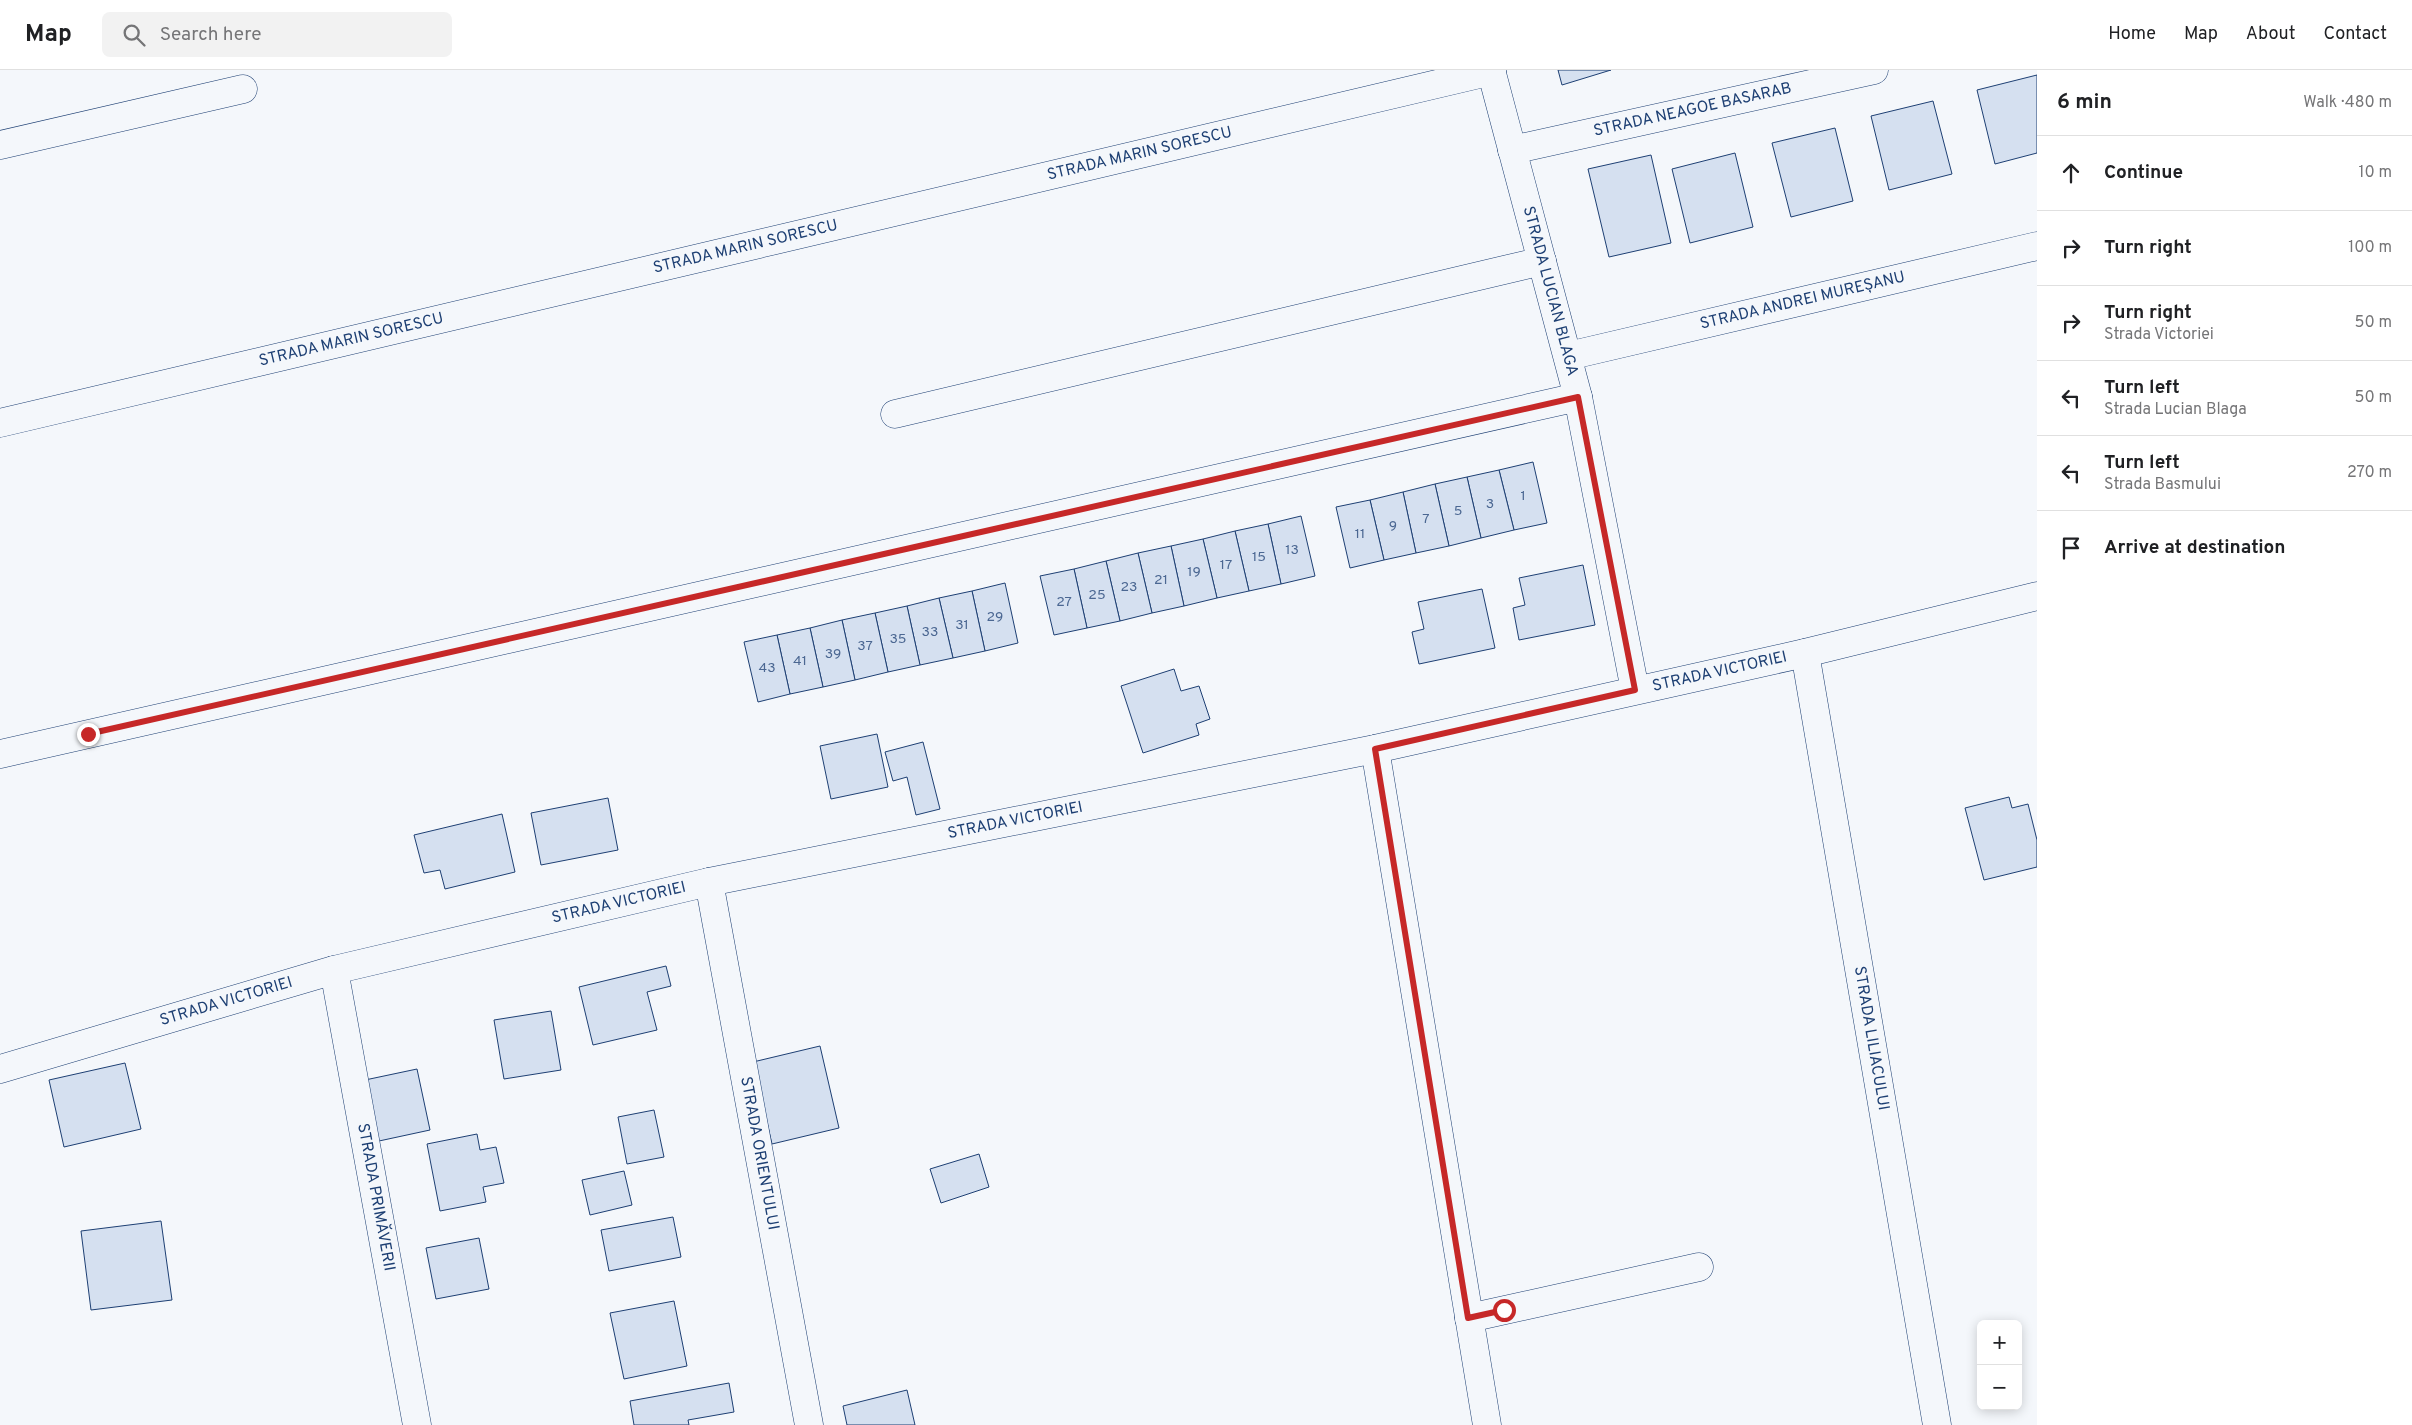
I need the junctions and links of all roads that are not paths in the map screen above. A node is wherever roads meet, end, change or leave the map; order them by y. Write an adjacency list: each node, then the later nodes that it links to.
1 (1491, 70): 5 (street, STRADA LUCIAN BLAGA); 11 (street, STRADA MARIN SORESCU)
2 (1874, 70): 5 (street, STRADA NEAGOE BASARAB)
3 (243, 89): 4 (street)
4 (0, 145)
5 (1512, 150): 7 (street, STRADA LUCIAN BLAGA)
6 (2037, 246): 8 (street, STRADA ANDREI MUREȘANU)
7 (1542, 261): 8 (street, STRADA LUCIAN BLAGA); 10 (street)
8 (1568, 356): 9 (street, STRADA LUCIAN BLAGA)
9 (1578, 397): 14 (street, STRADA LUCIAN BLAGA); 16 (street)
10 (895, 414)
11 (0, 423)
12 (2037, 596): 13 (street, STRADA VICTORIEI)
13 (1805, 652): 14 (street, STRADA VICTORIEI); 25 (street, STRADA LILIACULUI)
14 (1635, 690): 15 (street, STRADA VICTORIEI)
15 (1375, 749): 17 (street, STRADA VICTORIEI); 21 (street)
16 (0, 754)
17 (710, 882): 18 (street, STRADA VICTORIEI); 23 (street, STRADA ORIENTULUI)
18 (334, 970): 19 (street, STRADA VICTORIEI); 22 (street, STRADA PRIMĂVERII)
19 (0, 1069)
20 (1698, 1267): 21 (street)
21 (1468, 1318): 24 (street)
22 (416, 1425)
23 (809, 1425)
24 (1487, 1425)
25 (1937, 1425)

